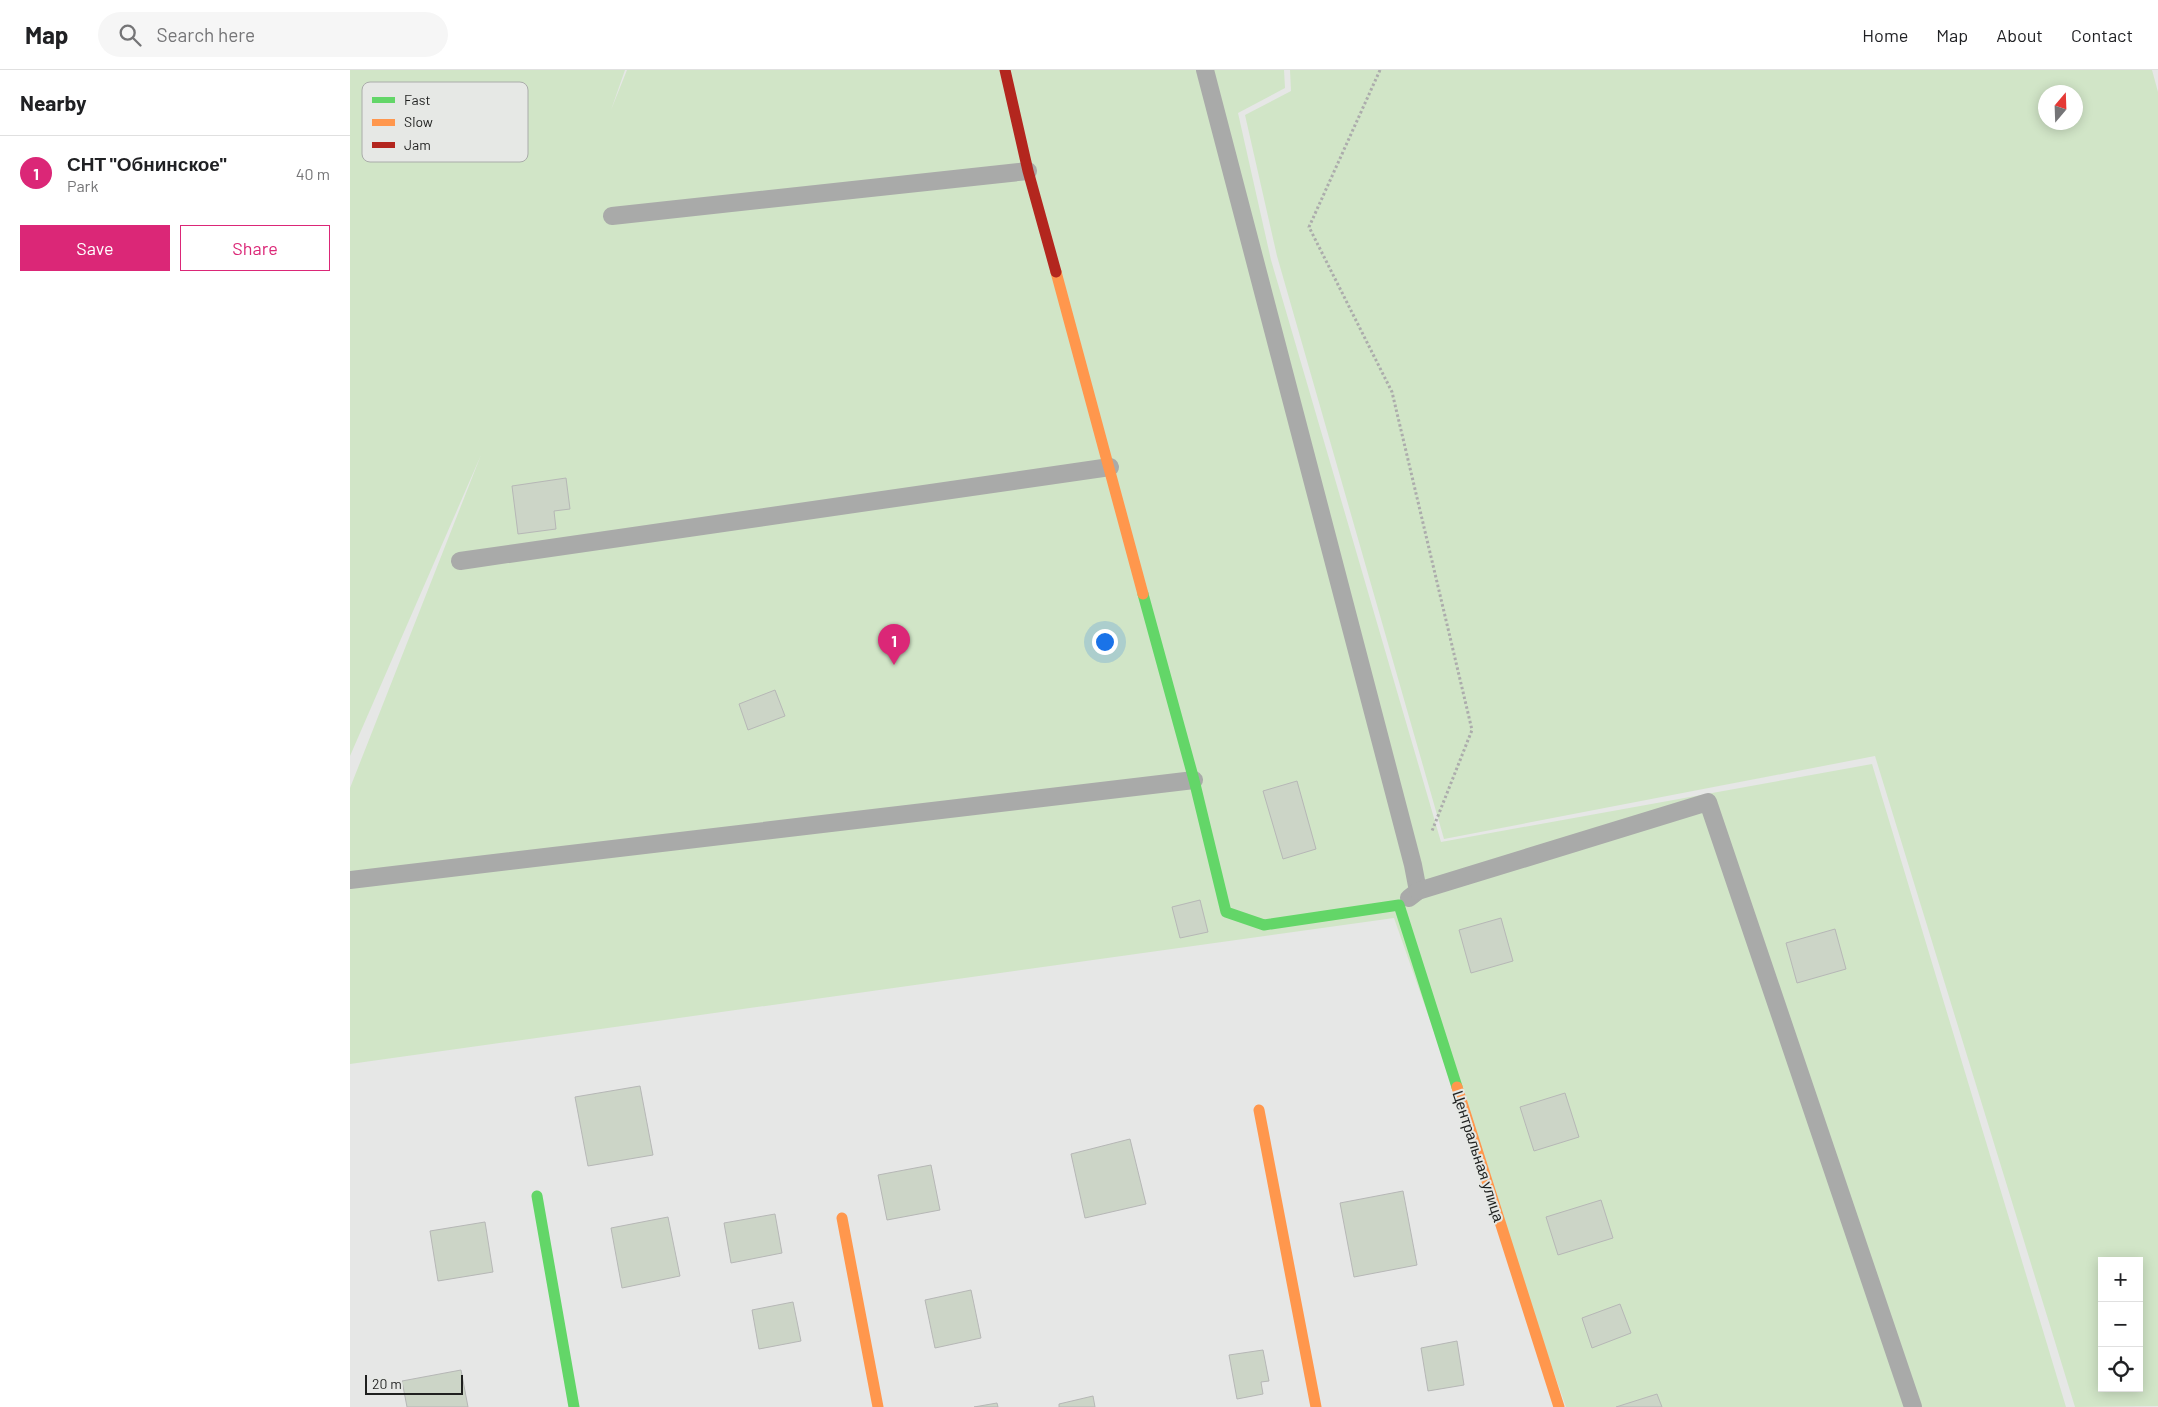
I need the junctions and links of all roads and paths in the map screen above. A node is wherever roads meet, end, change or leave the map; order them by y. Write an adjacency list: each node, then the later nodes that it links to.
1 (1005, 70): 4 (street)
2 (1205, 70): 9 (lane)
3 (1380, 70): 9 (path)
4 (1028, 170): 5 (lane); 6 (street)
5 (612, 216)
6 (1110, 467): 7 (lane); 8 (street)
7 (460, 562)
8 (1194, 780): 10 (lane); 12 (street)
9 (1413, 864): 11 (lane)
10 (350, 880)
11 (1418, 891): 12 (lane); 20 (lane)
12 (1400, 905): 19 (street, Центральная улица)
13 (1259, 1110): 18 (street)
14 (537, 1196): 16 (street)
15 (842, 1218): 17 (street)
16 (574, 1407)
17 (878, 1407)
18 (1316, 1407)
19 (1559, 1407)
20 (1913, 1407)

